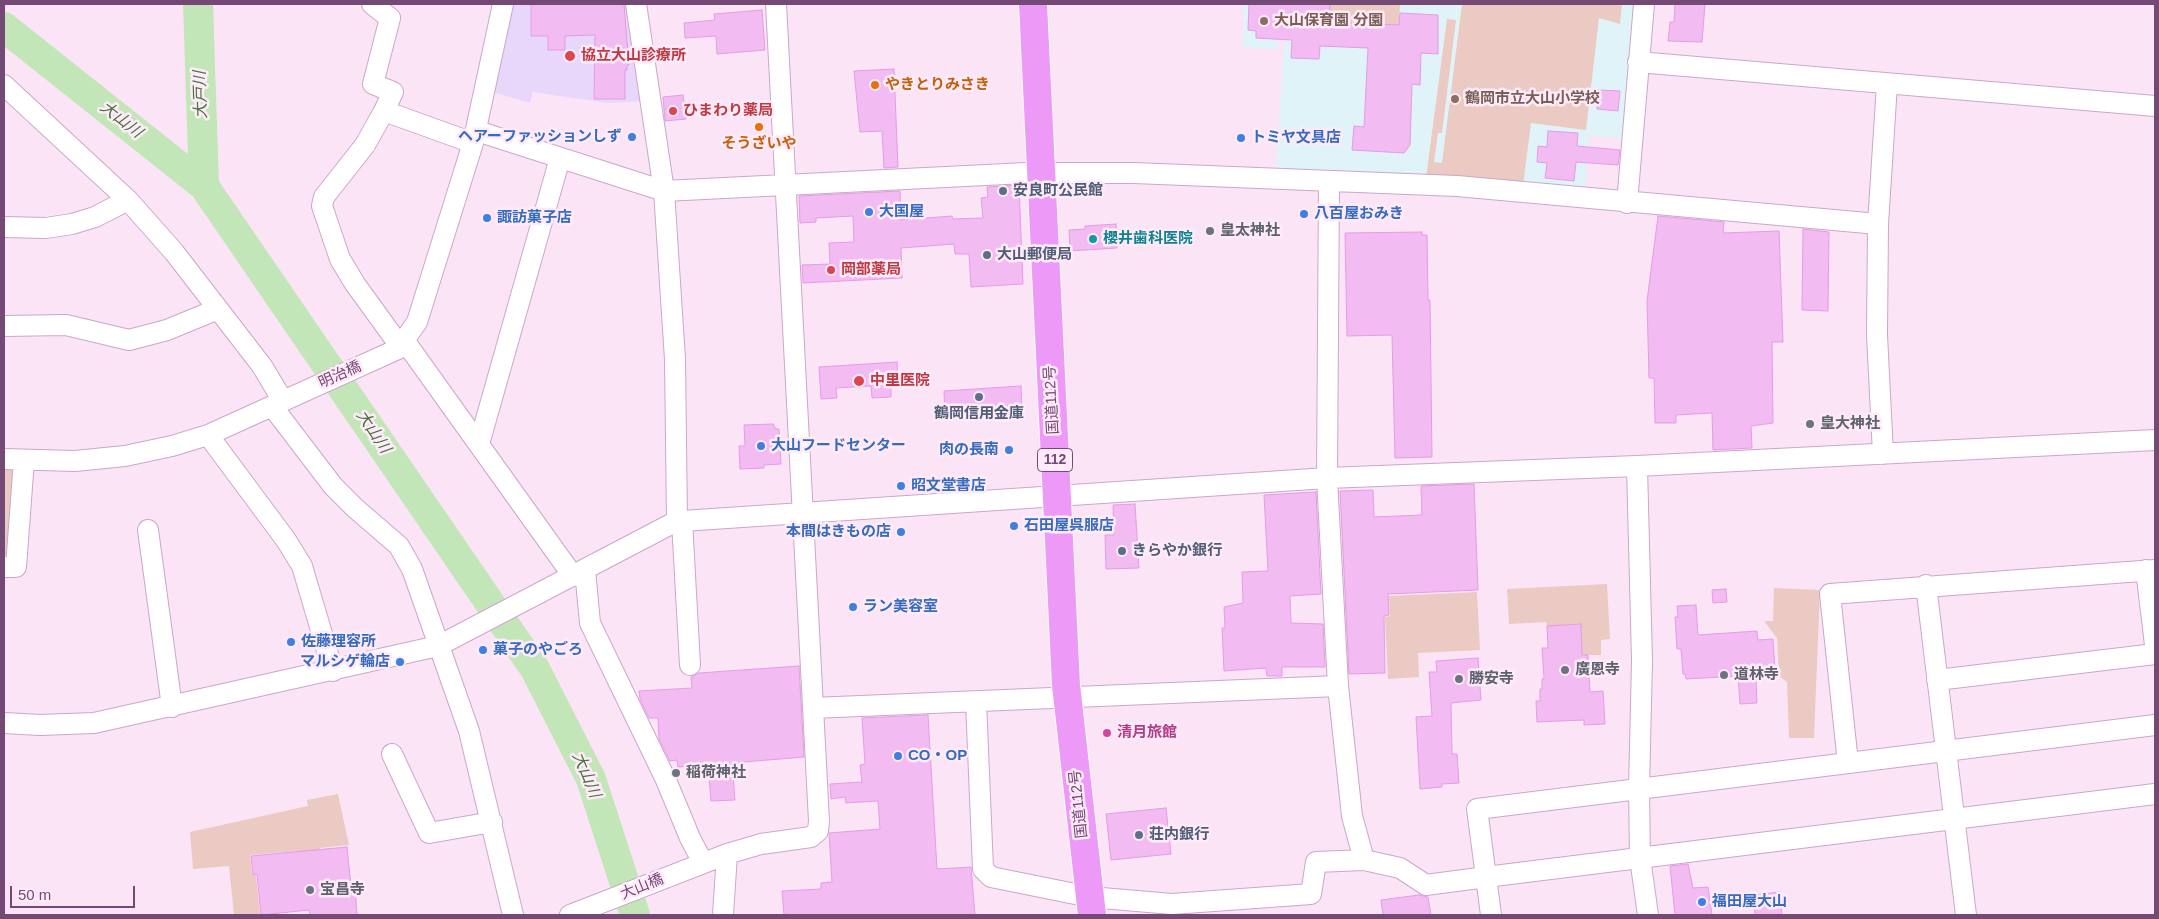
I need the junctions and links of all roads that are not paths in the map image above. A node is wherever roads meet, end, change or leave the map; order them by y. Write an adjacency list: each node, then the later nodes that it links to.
1 (372, 4): 11 (street)
2 (503, 4): 12 (street)
3 (636, 4): 17 (street)
4 (776, 4): 16 (street, 大山橋)
5 (1033, 4): 14 (highway, 国道112号 / 112)
6 (1644, 4): 7 (street)
7 (1638, 62): 8 (street); 19 (street)
8 (1887, 84): 10 (street); 20 (street)
9 (4, 85): 18 (street)
10 (2155, 106)
11 (384, 111): 12 (street); 24 (street)
12 (475, 137): 13 (street); 24 (street)
13 (560, 158): 17 (street); 28 (street)
14 (1041, 173): 15 (street); 16 (street); 34 (highway, 国道112号 / 112)
15 (1330, 182): 19 (street); 33 (street)
16 (786, 184): 17 (street); 35 (street, 大山橋)
17 (664, 191): 36 (street)
18 (128, 200): 21 (street); 22 (street)
19 (1627, 202): 20 (street)
20 (1878, 224): 29 (street)
21 (4, 227)
22 (218, 309): 23 (street); 25 (street)
23 (4, 326)
24 (401, 345): 25 (street, 明治橋); 28 (street)
25 (278, 403): 26 (street, 明治橋); 42 (street)
26 (208, 435): 31 (street, 明治橋); 46 (street)
27 (2155, 440): 29 (street)
28 (479, 444): 40 (street)
29 (1883, 454): 32 (street)
30 (4, 459): 31 (street, 明治橋)
31 (24, 460): 38 (street)
32 (1637, 466): 33 (street); 58 (street)
33 (1327, 478): 34 (street); 48 (street)
34 (1056, 496): 35 (street); 49 (highway, 国道112号 / 112)
35 (802, 514): 36 (street); 52 (street, 大山橋)
36 (680, 521): 40 (street); 45 (street)
37 (148, 530): 51 (street)
38 (4, 567)
39 (2151, 570): 41 (street); 43 (street)
40 (574, 576): 42 (street); 65 (street)
41 (1926, 585): 47 (street); 57 (street)
42 (438, 646): 46 (street); 61 (street)
43 (2155, 646)
44 (2155, 654): 47 (street)
45 (690, 665)
46 (333, 671): 51 (street)
47 (1937, 680): 55 (street)
48 (1338, 686): 49 (street); 64 (street)
49 (1068, 699): 50 (street); 67 (highway, 国道112号 / 112)
50 (976, 702): 52 (street); 67 (street)
51 (172, 707): 53 (street)
52 (813, 708): 62 (street, 大山橋)
53 (4, 723)
54 (2155, 725): 55 (street)
55 (1946, 751): 57 (street); 60 (street)
56 (392, 754): 61 (street)
57 (1848, 763): 58 (street)
58 (1639, 789): 63 (street); 66 (street)
59 (2155, 794): 60 (street)
60 (1954, 819): 63 (street); 74 (street)
61 (492, 822): 69 (street)
62 (727, 854): 65 (street, 大山橋); 71 (street)
63 (1640, 858): 66 (street); 73 (street)
64 (1364, 860): 66 (street); 68 (street)
65 (699, 864): 70 (street, 大山橋)
66 (1486, 877): 72 (street)
67 (1091, 906): 68 (street)
68 (1229, 908)
69 (513, 915)
70 (570, 915)
71 (723, 915)
72 (1491, 915)
73 (1648, 915)
74 (1966, 915)

